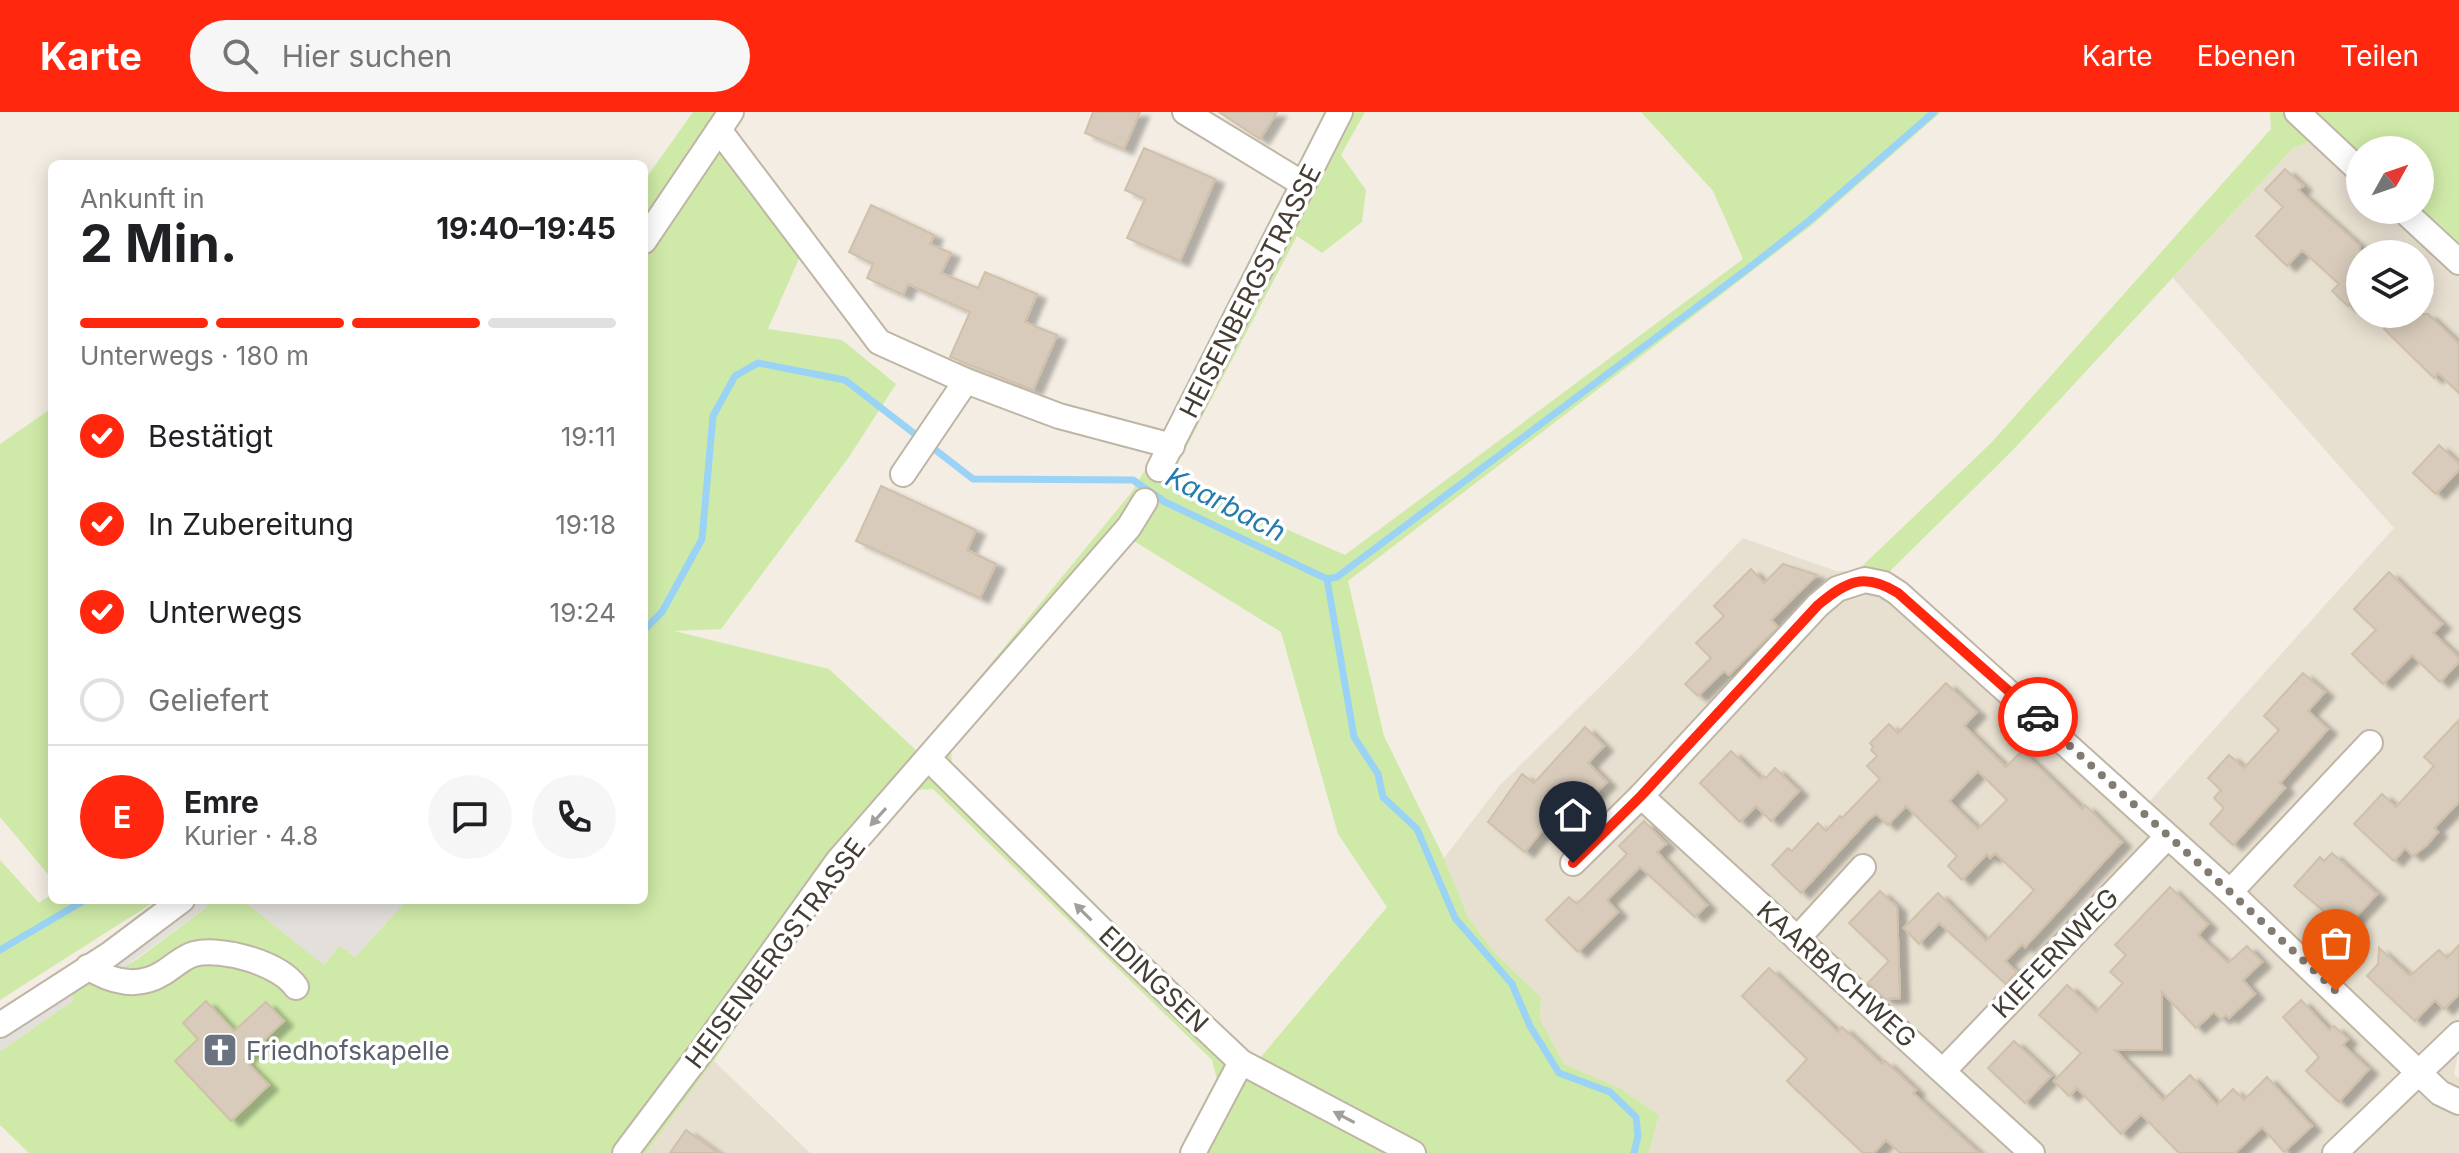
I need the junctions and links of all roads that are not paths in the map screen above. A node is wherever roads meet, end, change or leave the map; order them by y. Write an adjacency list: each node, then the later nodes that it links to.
1 (1185, 112): 6 (street)
2 (1340, 112): 6 (street, HEISENBERGSTRASSE)
3 (2297, 112): 5 (street)
4 (725, 121): 8 (street); 10 (street)
5 (2346, 158)
6 (1303, 184): 11 (street, HEISENBERGSTRASSE)
7 (2418, 224): 9 (street)
8 (648, 235)
9 (2459, 262)
10 (966, 381): 11 (street); 13 (street)
11 (1172, 446): 12 (street, HEISENBERGSTRASSE)
12 (1159, 469)
13 (903, 474)
14 (1145, 501): 16 (street, HEISENBERGSTRASSE)
15 (2370, 743): 21 (street)
16 (929, 759): 28 (street, EIDINGSEN, one-way to 16); 32 (street, HEISENBERGSTRASSE, one-way to 32)
17 (1641, 796): 18 (street); 19 (street); 23 (street, KAARBACHWEG)
18 (2167, 837): 21 (street); 29 (street, KIEFERNWEG)
19 (1573, 863)
20 (1863, 867): 23 (street)
21 (2230, 892): 30 (street)
22 (176, 904): 24 (street)
23 (1797, 939): 29 (street, KAARBACHWEG)
24 (88, 967): 25 (street); 26 (street)
25 (296, 987)
26 (0, 1025)
27 (2459, 1034): 30 (street)
28 (1241, 1062): 33 (street); 34 (street, EIDINGSEN, one-way to 28)
29 (1944, 1070): 35 (street, KAARBACHWEG)
30 (2420, 1071): 31 (street); 36 (street)
31 (2459, 1102)
32 (625, 1153)
33 (1193, 1153)
34 (1413, 1153)
35 (2032, 1153)
36 (2335, 1153)

